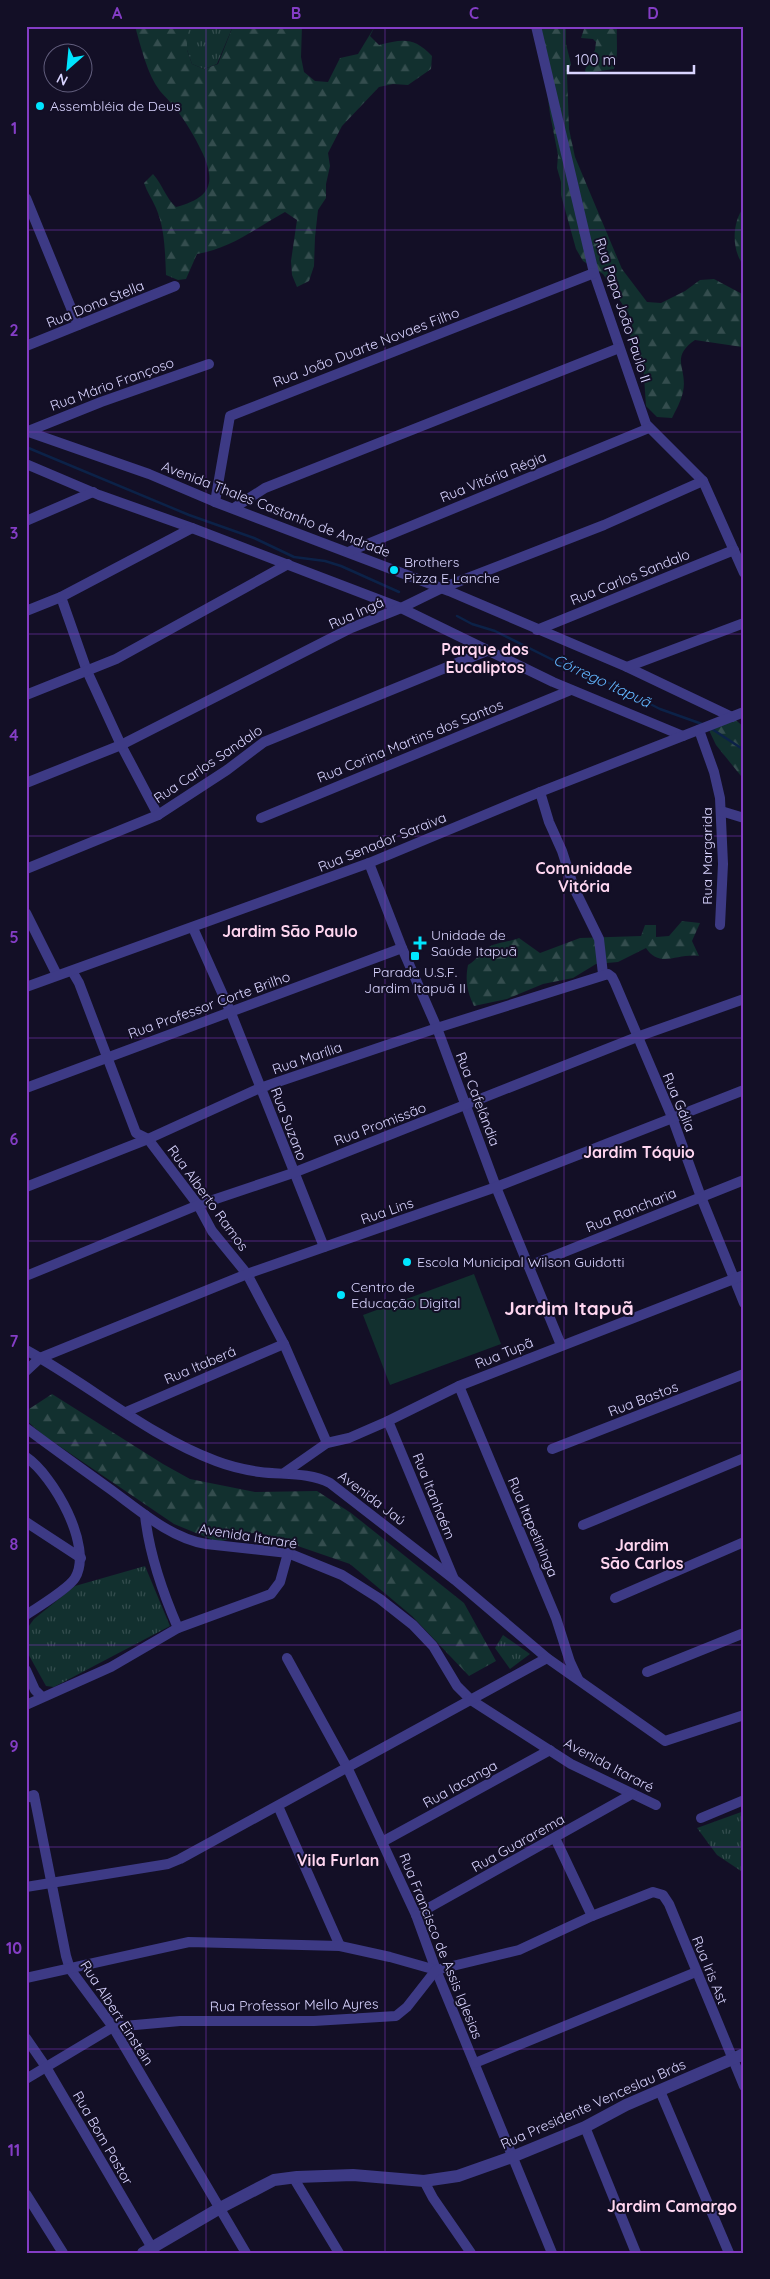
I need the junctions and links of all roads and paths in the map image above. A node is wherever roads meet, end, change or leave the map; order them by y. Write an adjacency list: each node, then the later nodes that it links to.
1 (536, 26): 3 (street, Rua Papa João Paulo II)
2 (26, 198): 5 (street)
3 (594, 272): 7 (street, Rua Papa João Paulo II); 14 (street, Rua João Duarte Novaes Filho)
4 (175, 286): 5 (street, Rua Dona Stella)
5 (78, 325): 6 (street, Rua Dona Stella)
6 (26, 346)
7 (619, 348): 9 (street, Rua Papa João Paulo II); 15 (street)
8 (209, 364): 10 (street, Rua Mário Françoso)
9 (649, 428): 12 (street, Rua Papa João Paulo II); 19 (street, Rua Vitória Régia)
10 (27, 431): 14 (street, Avenida Thales Castanho de Andrade)
11 (26, 464): 13 (street)
12 (703, 481): 18 (street, Rua Papa João Paulo II); 22 (street, Rua Ingá)
13 (93, 492): 16 (street); 17 (street)
14 (215, 502): 15 (street, Avenida Thales Castanho de Andrade)
15 (234, 508): 19 (street, Avenida Thales Castanho de Andrade)
16 (26, 521)
17 (192, 528): 20 (street); 23 (street)
18 (734, 550): 21 (street, Rua Papa João Paulo II); 27 (street, Rua Carlos Sandalo)
19 (348, 552): 22 (street, Avenida Thales Castanho de Andrade)
20 (288, 564): 24 (street); 30 (street)
21 (744, 573)
22 (442, 588): 24 (street, Rua Ingá); 27 (street, Avenida Thales Castanho de Andrade)
23 (61, 597): 25 (street); 30 (street)
24 (401, 608): 28 (street); 37 (street, Rua Ingá)
25 (26, 611)
26 (744, 623): 29 (street)
27 (537, 630): 29 (street, Avenida Thales Castanho de Andrade)
28 (489, 650): 31 (street); 41 (street, Rua Carlos Sandalo)
29 (628, 667): 34 (street, Avenida Thales Castanho de Andrade)
30 (87, 671): 32 (street); 37 (street)
31 (571, 690): 36 (street); 42 (street, Rua Corina Martins dos Santos)
32 (26, 695)
33 (744, 712): 34 (street, Rua Senador Saraiva)
34 (732, 717): 35 (street, Rua Senador Saraiva)
35 (699, 730): 36 (street, Rua Senador Saraiva); 40 (street, Rua Margarida)
36 (683, 736): 39 (street, Rua Senador Saraiva)
37 (121, 745): 38 (street, Rua Ingá); 41 (street)
38 (26, 783)
39 (540, 792): 44 (street, Rua Senador Saraiva); 51 (street)
40 (721, 811): 43 (street); 47 (street, Rua Margarida)
41 (158, 815): 45 (street, Rua Carlos Sandalo)
42 (261, 818)
43 (744, 818)
44 (369, 863): 48 (street, Rua Senador Saraiva); 49 (street, Rua Cafelândia)
45 (26, 869)
46 (26, 913): 52 (street)
47 (720, 925)
48 (193, 928): 50 (street, Rua Senador Saraiva); 55 (street, Rua Suzano)
49 (402, 948): 55 (street, Rua Professor Corte Brilho); 56 (street, Rua Cafelândia)
50 (72, 971): 52 (street, Rua Senador Saraiva); 58 (street, Rua Alberto Ramos)
51 (603, 974): 56 (street, Rua Marília); 57 (street, Rua Gália)
52 (57, 975): 53 (street, Rua Senador Saraiva)
53 (26, 987)
54 (744, 999): 57 (street, Rua Promissão)
55 (231, 1012): 58 (street, Rua Professor Corte Brilho); 60 (street, Rua Suzano)
56 (436, 1028): 60 (street, Rua Marília); 62 (street, Rua Cafelândia)
57 (637, 1037): 62 (street, Rua Promissão); 63 (street, Rua Gália)
58 (106, 1058): 59 (street, Rua Professor Corte Brilho); 64 (street, Rua Alberto Ramos)
59 (26, 1088)
60 (260, 1088): 64 (street, Rua Marília); 65 (street, Rua Suzano)
61 (744, 1090): 63 (street, Rua Lins)
62 (465, 1106): 65 (street, Rua Promissão); 68 (street, Rua Cafelândia)
63 (672, 1117): 68 (street, Rua Lins); 69 (street, Rua Gália)
64 (148, 1139): 67 (street, Rua Marília); 70 (street, Rua Alberto Ramos)
65 (293, 1173): 70 (street, Rua Promissão); 71 (street, Rua Suzano)
66 (744, 1180): 69 (street, Rua Rancharia)
67 (26, 1187)
68 (496, 1187): 71 (street, Rua Lins); 72 (street, Rua Cafelândia)
69 (701, 1197): 72 (street, Rua Rancharia); 75 (street, Rua Gália)
70 (198, 1205): 73 (street, Rua Alberto Ramos); 74 (street, Rua Promissão)
71 (324, 1247): 73 (street, Rua Lins)
72 (529, 1266): 78 (street, Rua Cafelândia)
73 (247, 1274): 77 (street, Rua Alberto Ramos); 80 (street, Rua Lins)
74 (26, 1276)
75 (739, 1277): 76 (street, Rua Gália); 78 (street, Rua Tupã)
76 (744, 1303)
77 (284, 1344): 84 (street, Rua Itaberá); 87 (street, Rua Alberto Ramos)
78 (561, 1345): 83 (street, Rua Tupã)
79 (26, 1350): 80 (street, Avenida Jaú)
80 (40, 1358): 81 (street); 84 (street, Avenida Jaú)
81 (26, 1371)
82 (744, 1374): 88 (street, Rua Bastos)
83 (459, 1386): 85 (street, Rua Tupã); 107 (street, Rua Itapetininga)
84 (126, 1412): 91 (street, Avenida Jaú)
85 (388, 1421): 87 (street, Rua Tupã); 98 (street, Rua Itanhaém)
86 (26, 1428): 92 (street, Avenida Itararé)
87 (328, 1443): 91 (street, Rua Tupã)
88 (552, 1449)
89 (26, 1457): 97 (street)
90 (744, 1458): 94 (street)
91 (284, 1473): 98 (street, Avenida Jaú)
92 (145, 1514): 96 (street, Avenida Itararé); 101 (street)
93 (26, 1522): 97 (street)
94 (583, 1525)
95 (744, 1542): 99 (street)
96 (288, 1553): 101 (street); 109 (street, Avenida Itararé)
97 (81, 1558): 100 (street)
98 (455, 1580): 104 (street, Avenida Jaú)
99 (615, 1598)
100 (26, 1615)
101 (178, 1628): 108 (street)
102 (744, 1634): 106 (street)
103 (288, 1658): 113 (street, Rua Francisco de Assis Iglesias)
104 (547, 1658): 107 (street, Avenida Jaú); 109 (street)
105 (26, 1670): 108 (street)
106 (647, 1672)
107 (579, 1680): 111 (street, Avenida Jaú)
108 (42, 1697): 110 (street)
109 (471, 1700): 112 (street, Avenida Itararé); 113 (street)
110 (26, 1705)
111 (744, 1715)
112 (550, 1750): 114 (street, Avenida Itararé); 121 (street, Rua Iacanga)
113 (348, 1769): 118 (street); 121 (street, Rua Francisco de Assis Iglesias)
114 (632, 1794): 117 (street, Avenida Itararé); 120 (street, Rua Guararema)
115 (30, 1796): 122 (street, Rua Albert Einstein)
116 (744, 1800): 119 (street)
117 (656, 1805)
118 (278, 1806): 122 (street); 126 (street)
119 (701, 1818)
120 (555, 1838): 124 (street, Rua Guararema); 125 (street)
121 (382, 1842): 124 (street, Rua Francisco de Assis Iglesias)
122 (51, 1883): 123 (street); 127 (street, Rua Albert Einstein)
123 (26, 1888)
124 (416, 1914): 128 (street, Rua Francisco de Assis Iglesias)
125 (592, 1916): 128 (street); 129 (street, Rua Iris Ast)
126 (340, 1946): 127 (street); 128 (street)
127 (70, 1969): 130 (street); 131 (street, Rua Albert Einstein)
128 (436, 1970): 131 (street, Rua Professor Mello Ayres); 134 (street, Rua Francisco de Assis Iglesias)
129 (696, 1972): 133 (street, Rua Iris Ast); 134 (street)
130 (26, 1978)
131 (113, 2027): 135 (street, Rua Professor Mello Ayres); 144 (street, Rua Albert Einstein)
132 (26, 2038): 135 (street, Rua Bom Pastor)
133 (738, 2056): 137 (street, Rua Iris Ast); 138 (street, Rua Presidente Venceslau Brás)
134 (475, 2063): 140 (street, Rua Francisco de Assis Iglesias)
135 (46, 2067): 136 (street, Rua Professor Mello Ayres); 145 (street, Rua Bom Pastor)
136 (26, 2080)
137 (744, 2086)
138 (660, 2091): 139 (street, Rua Presidente Venceslau Brás); 152 (street)
139 (585, 2127): 140 (street, Rua Presidente Venceslau Brás); 151 (street)
140 (512, 2157): 142 (street, Rua Presidente Venceslau Brás); 150 (street, Rua Francisco de Assis Iglesias)
141 (293, 2177): 142 (street, Rua Presidente Venceslau Brás); 144 (street, Rua Presidente Venceslau Brás); 148 (street)
142 (424, 2181): 149 (street)
143 (26, 2194): 146 (street)
144 (220, 2208): 145 (street, Rua Presidente Venceslau Brás); 147 (street, Rua Albert Einstein)
145 (150, 2251)
146 (63, 2253)
147 (246, 2253)
148 (339, 2253)
149 (471, 2253)
150 (552, 2253)
151 (636, 2253)
152 (729, 2253)

